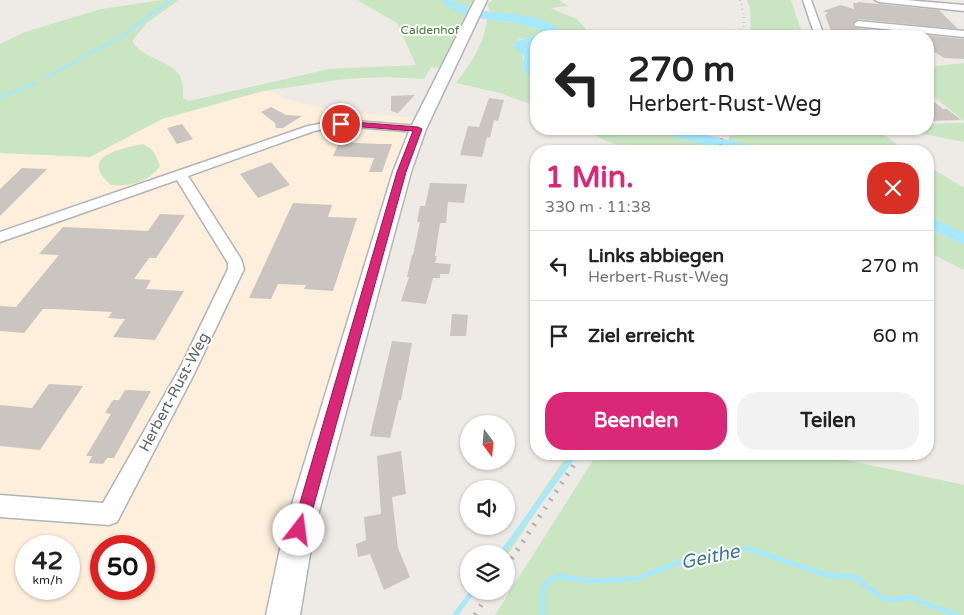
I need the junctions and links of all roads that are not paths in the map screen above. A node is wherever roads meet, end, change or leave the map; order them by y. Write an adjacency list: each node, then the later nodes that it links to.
1 (807, 0): 6 (street)
2 (879, 0): 4 (street)
3 (480, 2): 10 (main road)
4 (963, 8)
5 (858, 24): 7 (street)
6 (818, 30)
7 (922, 30)
8 (934, 31): 9 (street)
9 (964, 34)
10 (418, 129): 11 (street); 14 (main road)
11 (181, 175): 12 (street); 13 (street, Herbert-Rust-Weg)
12 (0, 237)
13 (1, 508)
14 (283, 615)

